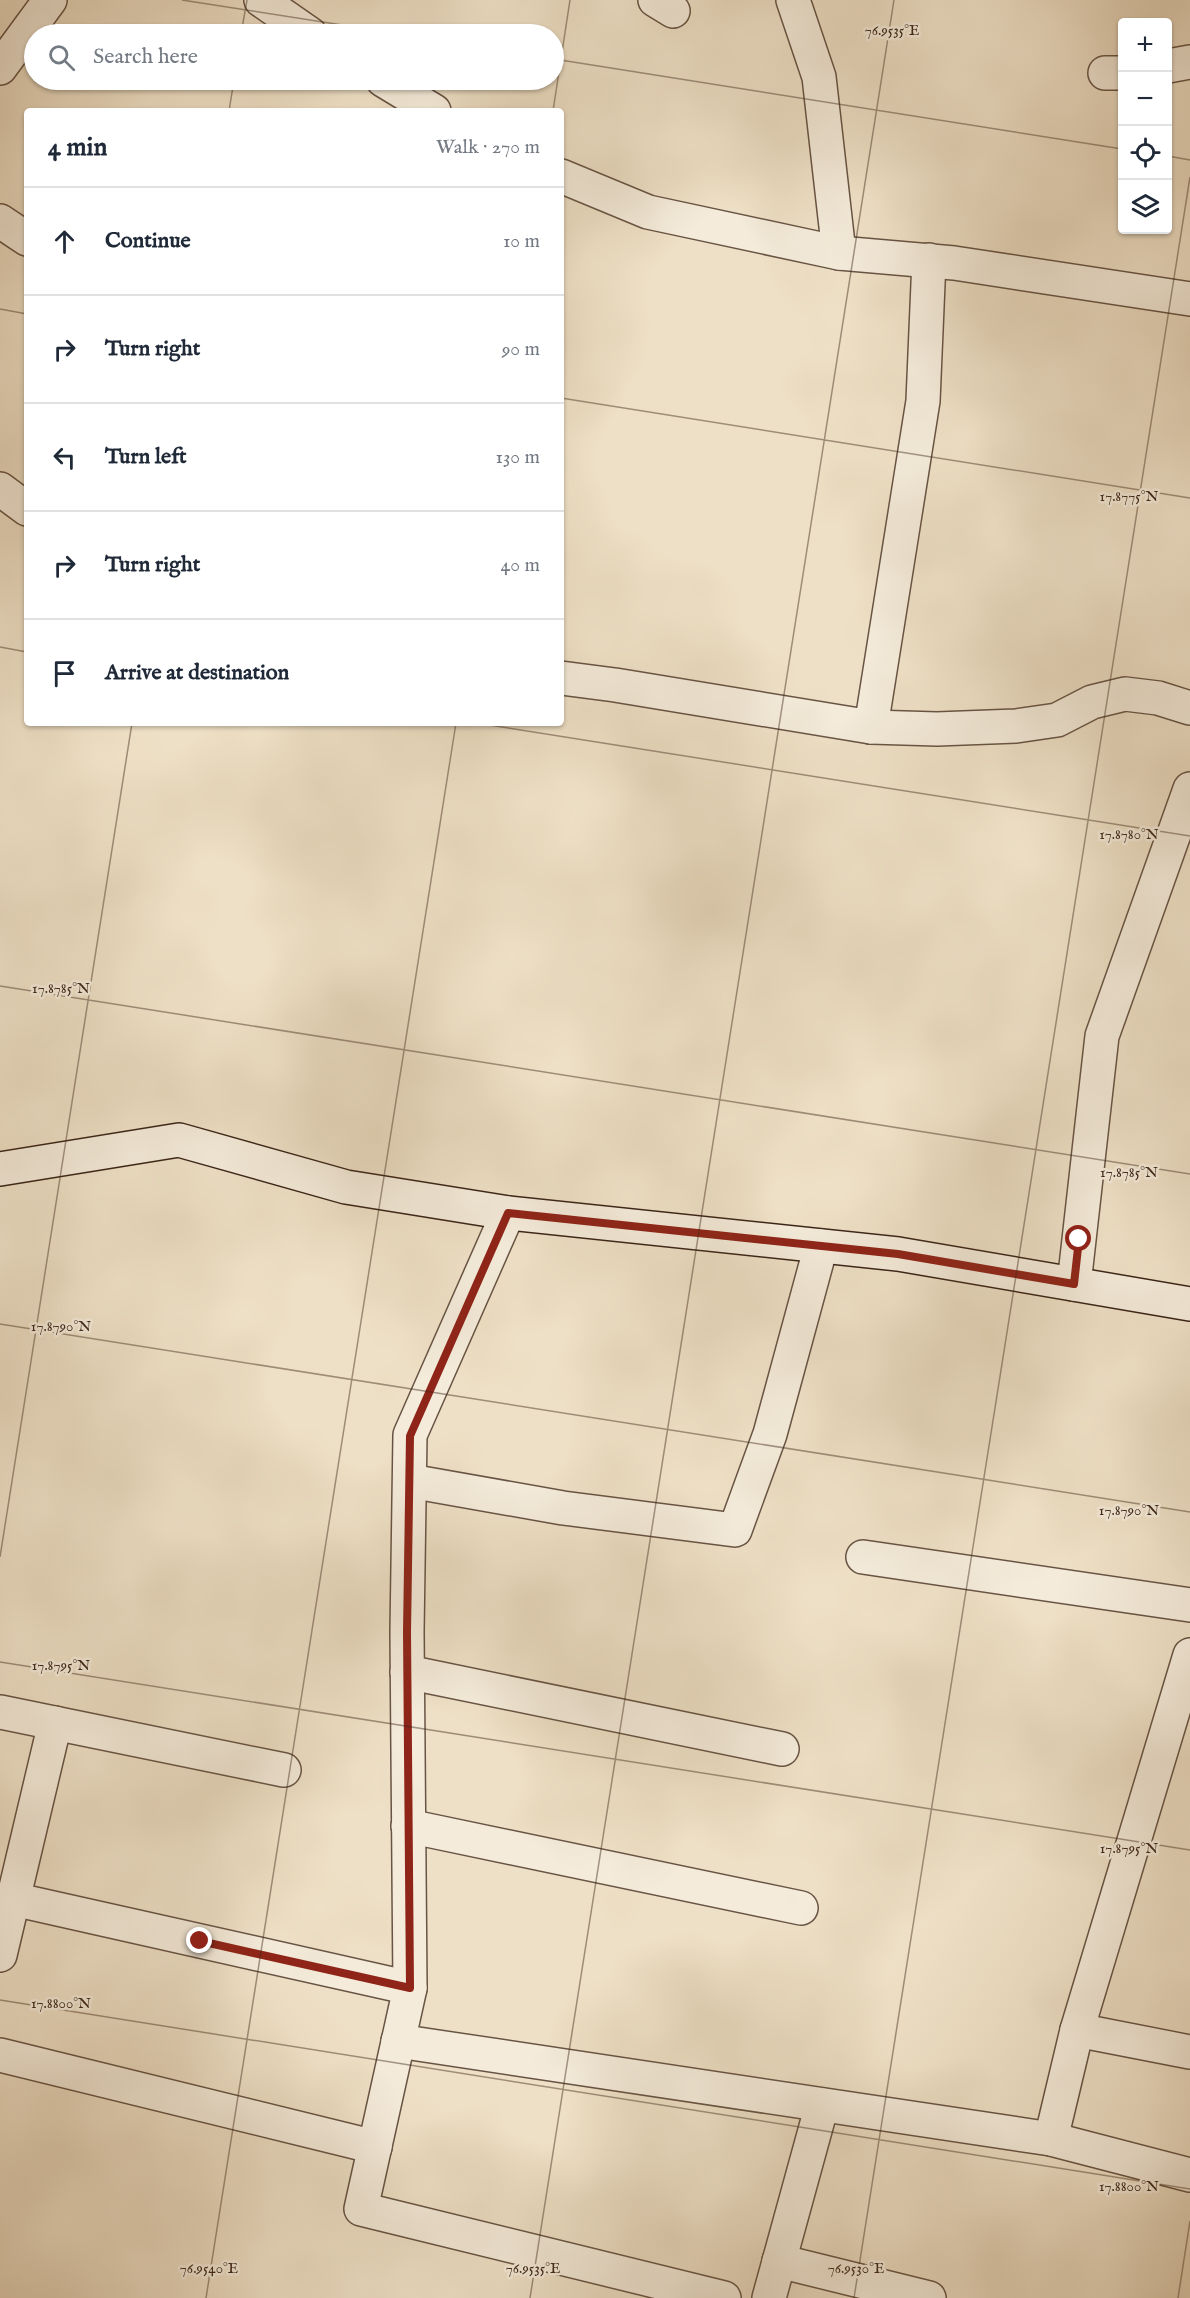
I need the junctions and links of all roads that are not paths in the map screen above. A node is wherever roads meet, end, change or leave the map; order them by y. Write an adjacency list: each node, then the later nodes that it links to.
1 (50, 0): 4 (street)
2 (261, 0): 5 (street)
3 (793, 0): 15 (street)
4 (32, 24)
5 (292, 24)
6 (24, 35): 9 (street)
7 (1190, 62): 8 (street)
8 (1172, 65)
9 (0, 68)
10 (399, 90): 11 (street)
11 (429, 108)
12 (564, 177): 15 (street)
13 (0, 221): 14 (street)
14 (24, 237)
15 (839, 253): 16 (street)
16 (929, 260): 17 (street); 22 (street)
17 (1190, 299)
18 (0, 489): 19 (street)
19 (24, 507)
20 (564, 678): 22 (street)
21 (1190, 708): 22 (street)
22 (871, 727)
23 (1190, 789): 27 (street)
24 (0, 1169): 25 (street)
25 (508, 1213): 26 (street); 29 (street)
26 (821, 1246): 27 (street); 29 (street)
27 (1074, 1284): 28 (street)
28 (1190, 1304)
29 (410, 1481): 33 (street)
30 (863, 1557): 31 (street)
31 (1190, 1605)
32 (1190, 1655): 43 (street)
33 (407, 1672): 36 (street); 38 (street)
34 (0, 1712): 35 (street)
35 (55, 1723): 37 (street); 39 (street)
36 (782, 1749)
37 (284, 1770)
38 (408, 1826): 40 (street); 42 (street)
39 (13, 1899): 41 (street); 42 (street)
40 (801, 1908)
41 (0, 1955)
42 (410, 1988): 44 (street)
43 (1077, 2030): 45 (street); 48 (street)
44 (398, 2042): 47 (street); 49 (street)
45 (1190, 2052)
46 (0, 2055): 49 (street)
47 (822, 2105): 48 (street); 51 (street)
48 (1051, 2139): 50 (street)
49 (375, 2147): 52 (street)
50 (1190, 2175)
51 (779, 2261): 53 (street); 54 (street)
52 (724, 2298)
53 (769, 2298)
54 (929, 2298)

